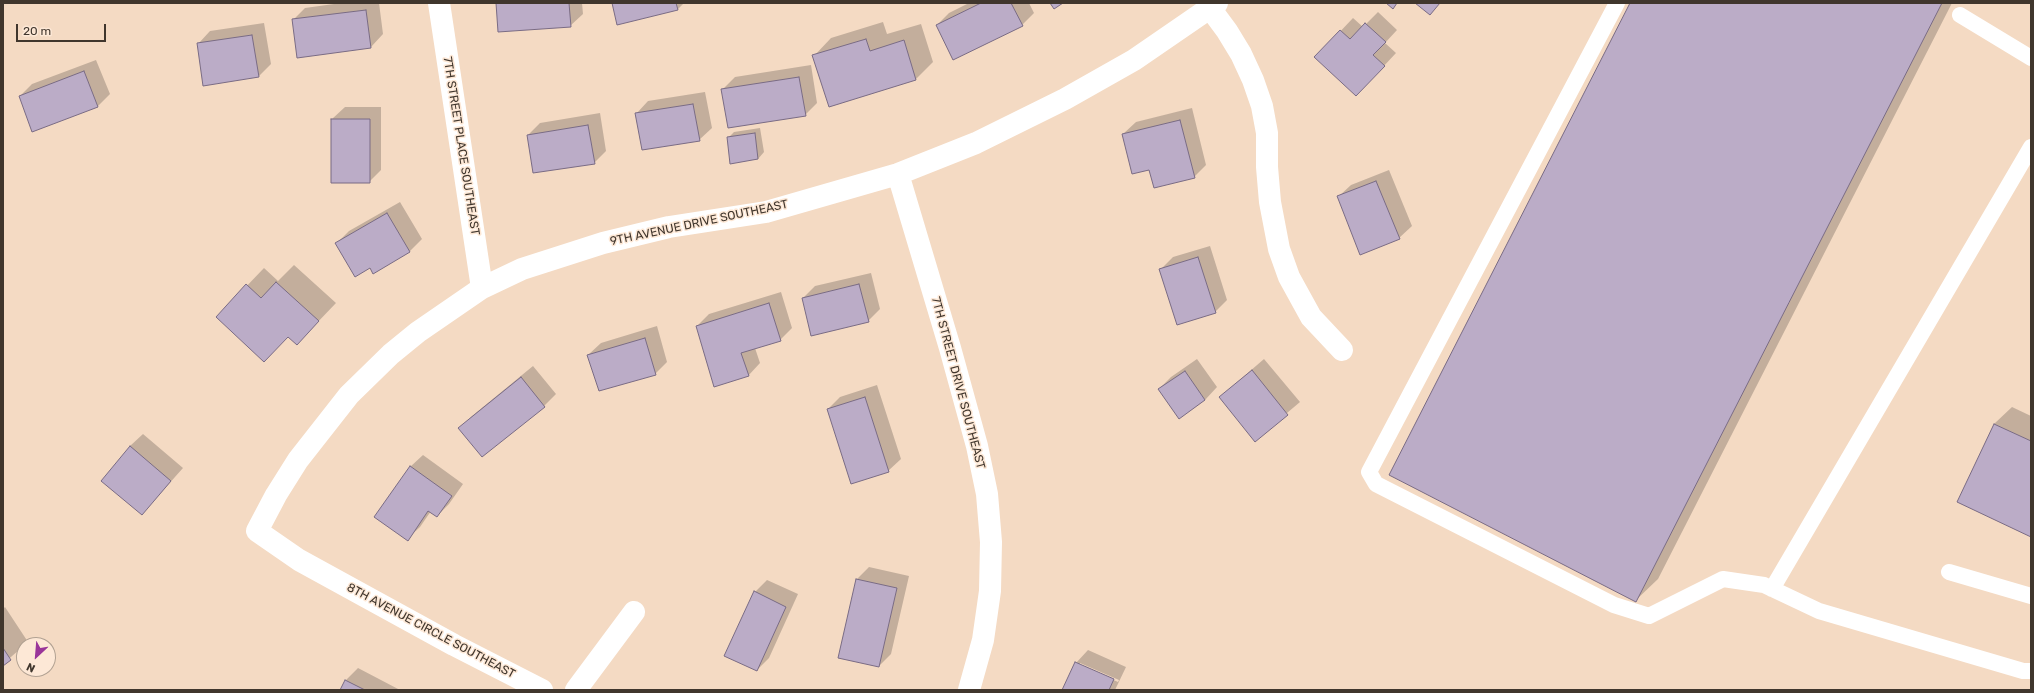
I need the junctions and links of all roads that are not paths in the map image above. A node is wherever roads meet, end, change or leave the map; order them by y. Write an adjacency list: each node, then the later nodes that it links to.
1 (439, 3): 8 (street, 7TH STREET PLACE SOUTHEAST)
2 (1617, 3): 12 (lane)
3 (1213, 6): 7 (street, 9TH AVENUE DRIVE SOUTHEAST); 9 (street)
4 (1960, 15): 5 (lane)
5 (2031, 58)
6 (2031, 147): 12 (lane)
7 (898, 174): 8 (street, 9TH AVENUE DRIVE SOUTHEAST); 18 (street, 7TH STREET DRIVE SOUTHEAST)
8 (482, 288): 11 (street, 9TH AVENUE DRIVE SOUTHEAST)
9 (1342, 350)
10 (1949, 572): 13 (lane)
11 (342, 584): 16 (street, 8TH AVENUE CIRCLE SOUTHEAST)
12 (1772, 589): 15 (lane)
13 (2031, 596)
14 (634, 612): 17 (street)
15 (2031, 671)
16 (542, 690)
17 (576, 690)
18 (969, 690)

